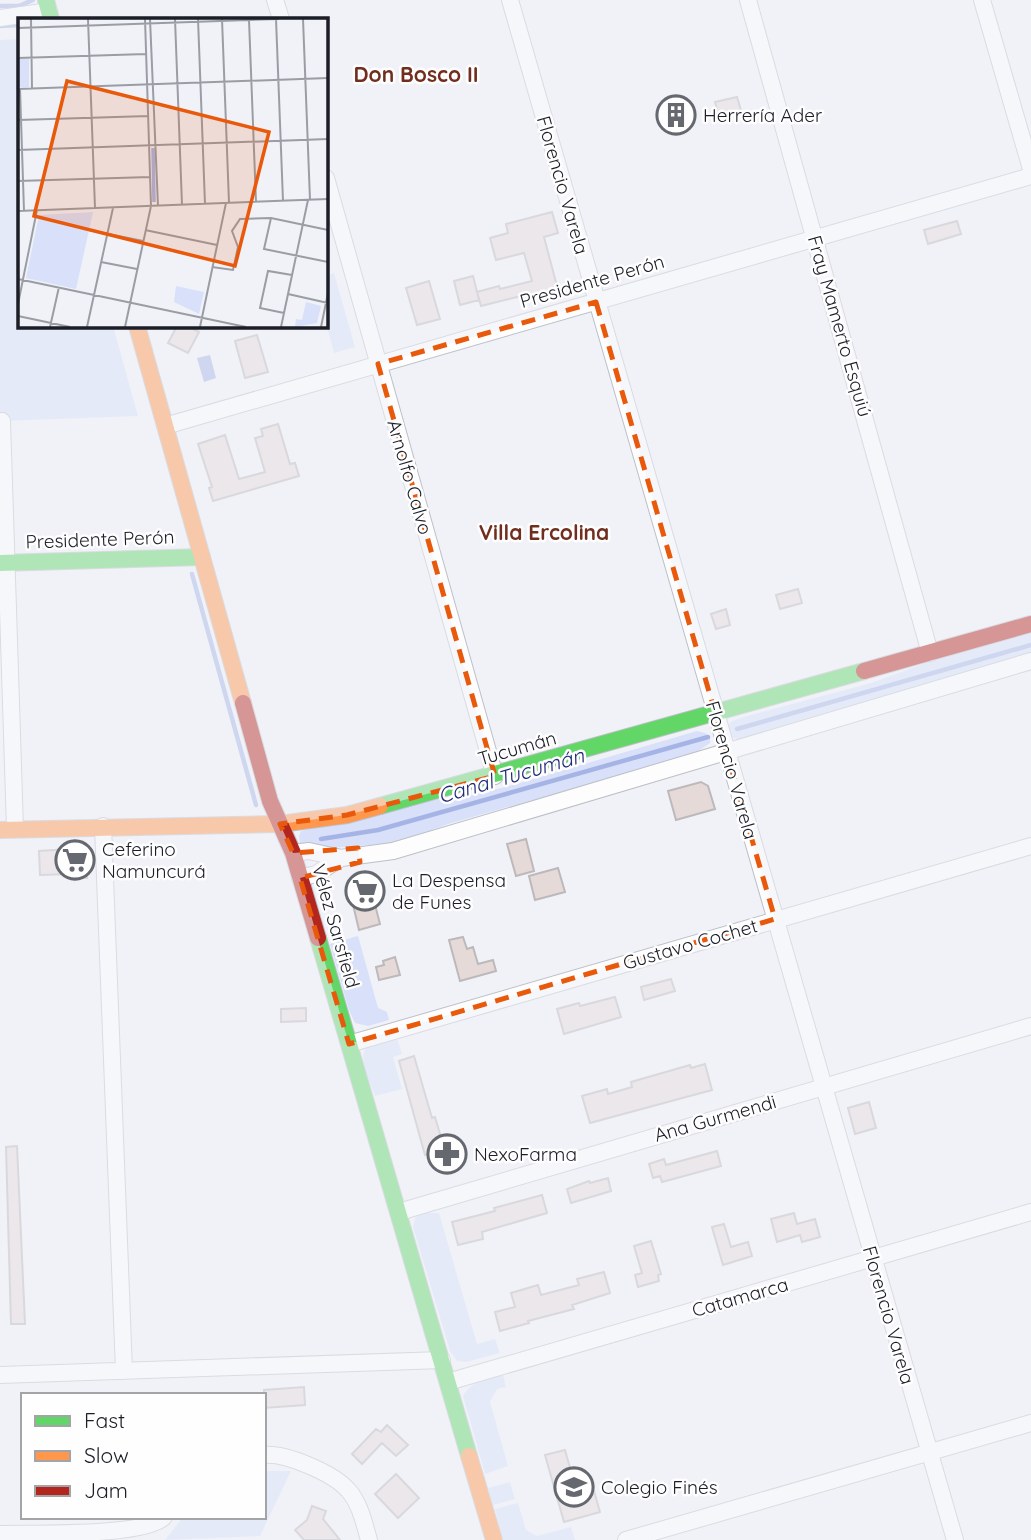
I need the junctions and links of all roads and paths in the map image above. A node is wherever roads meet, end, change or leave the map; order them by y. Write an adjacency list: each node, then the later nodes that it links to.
1 (275, 0): 7 (street)
2 (510, 0): 12 (street, Florencio Varela)
3 (748, 0): 11 (street, Fray Mamerto Esquiú)
4 (982, 0): 8 (street)
5 (48, 10): 6 (street)
6 (0, 18)
7 (281, 18)
8 (1031, 169)
9 (1031, 176): 11 (street, Presidente Perón)
10 (327, 182): 14 (street, Arnolfo Calvo)
11 (815, 239): 12 (street, Presidente Perón); 20 (street, Fray Mamerto Esquiú)
12 (596, 302): 14 (street, Presidente Perón); 22 (street, Florencio Varela)
13 (137, 327): 16 (main road, Vélez Sarsfield)
14 (378, 364): 16 (street, Presidente Perón); 24 (street, Arnolfo Calvo)
15 (2, 421): 18 (street)
16 (165, 426): 17 (main road, Vélez Sarsfield)
17 (202, 557): 18 (main road, Presidente Perón); 25 (main road, Vélez Sarsfield)
18 (3, 563): 27 (street)
19 (1031, 624): 20 (main road, Tucumán)
20 (930, 653): 22 (main road, Tucumán)
21 (1031, 662): 23 (street)
22 (715, 714): 23 (street, Florencio Varela); 24 (main road, Tucumán)
23 (726, 752): 30 (street); 32 (street, Florencio Varela)
24 (495, 776): 25 (main road, Tucumán)
25 (280, 824): 26 (main road, Tucumán); 29 (main road, Vélez Sarsfield)
26 (103, 826): 27 (main road, Tucumán); 40 (street)
27 (8, 830)
28 (1031, 846): 32 (street, Gustavo Cochet)
29 (293, 853): 30 (street); 31 (main road, Vélez Sarsfield)
30 (341, 858): 31 (street)
31 (300, 878): 34 (main road, Vélez Sarsfield)
32 (775, 919): 34 (street, Gustavo Cochet); 35 (street, Florencio Varela)
33 (1031, 1026): 35 (street, Ana Gurmendi)
34 (349, 1044): 36 (main road, Vélez Sarsfield)
35 (823, 1087): 36 (street, Ana Gurmendi); 38 (street, Florencio Varela)
36 (399, 1212): 39 (main road, Vélez Sarsfield)
37 (1031, 1212): 38 (street, Catamarca)
38 (873, 1258): 42 (street, Catamarca); 44 (street, Florencio Varela)
39 (442, 1360): 40 (street); 42 (main road, Vélez Sarsfield)
40 (124, 1371): 41 (street)
41 (0, 1375)
42 (449, 1382): 49 (main road, Vélez Sarsfield)
43 (1031, 1423): 44 (street)
44 (929, 1452): 50 (street); 51 (street, Florencio Varela)
45 (266, 1455): 48 (street)
46 (160, 1519): 47 (street)
47 (0, 1534)
48 (369, 1540)
49 (494, 1540)
50 (626, 1540)
51 (955, 1540)

